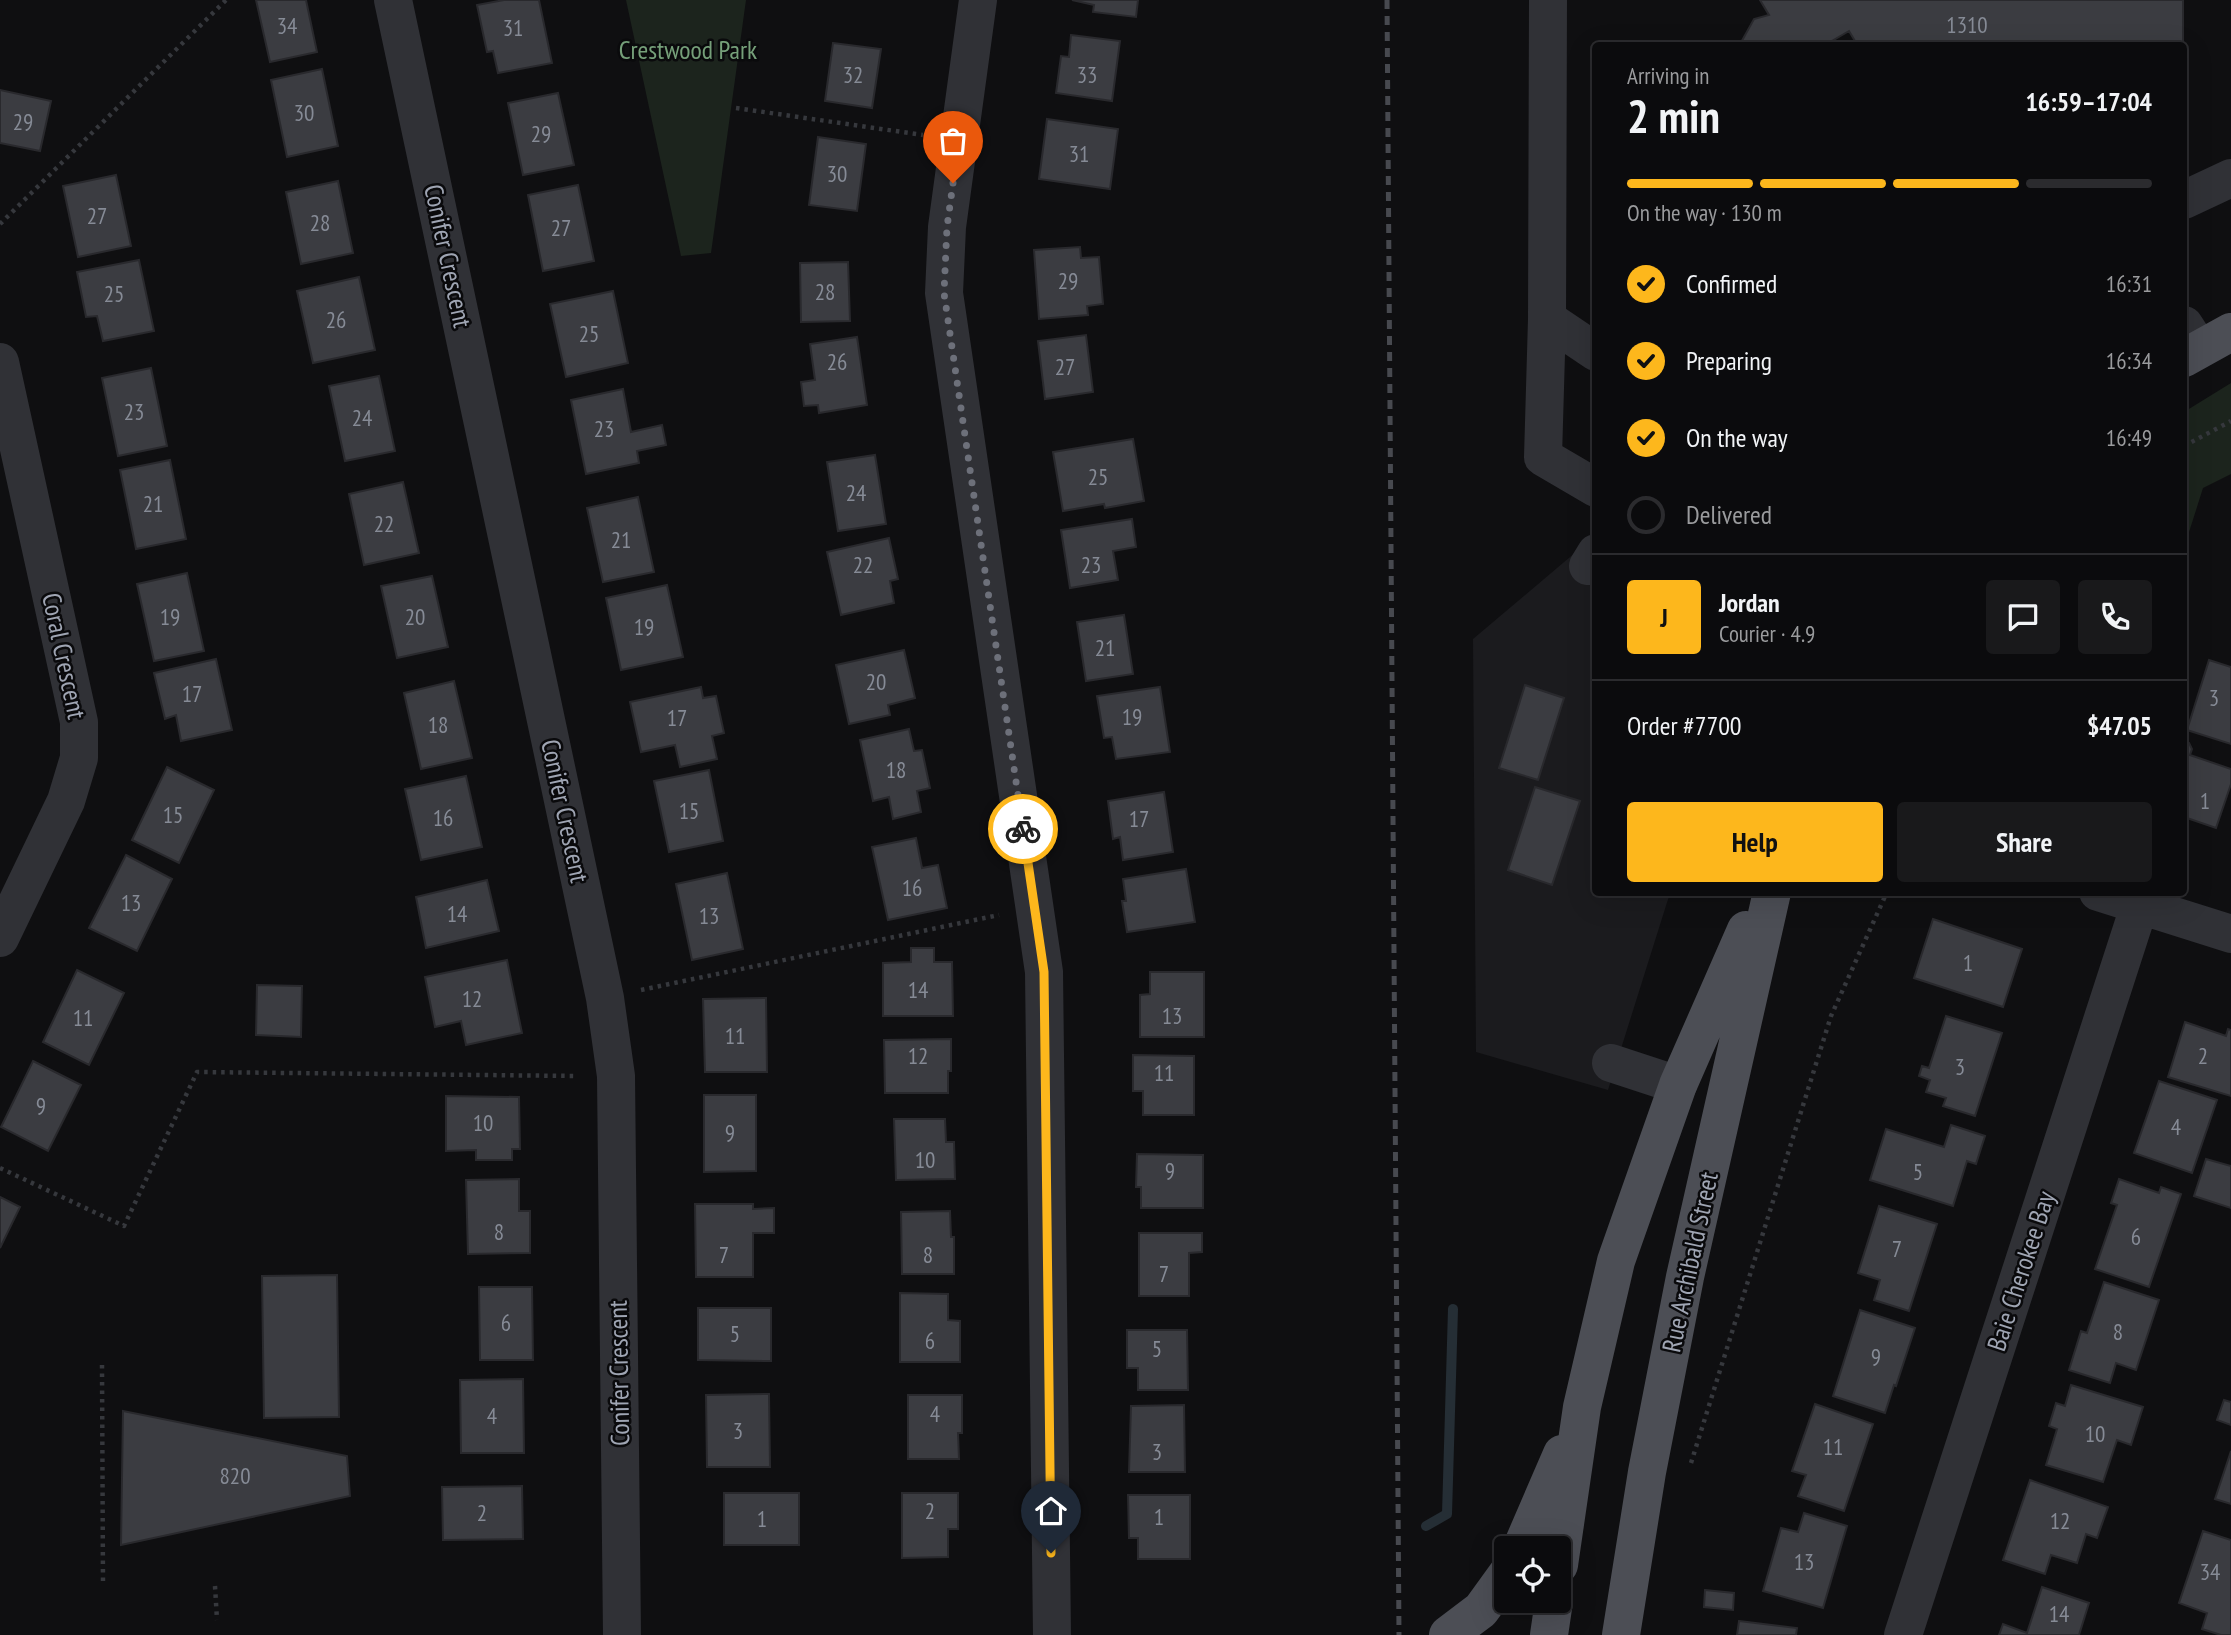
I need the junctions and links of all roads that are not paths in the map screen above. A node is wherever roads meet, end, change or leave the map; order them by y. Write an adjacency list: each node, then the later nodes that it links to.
1 (393, 0): 23 (street, Conifer Crescent)
2 (978, 0): 24 (street)
3 (1548, 0): 6 (street)
4 (2231, 178): 5 (street)
5 (2187, 199)
6 (1547, 320): 7 (street); 9 (street)
7 (1592, 349)
8 (0, 362): 15 (street, Coral Crescent)
9 (1592, 486)
10 (1760, 896): 17 (main road)
11 (1771, 896): 27 (main road, Rue Archibald Street)
12 (2110, 896): 13 (street)
13 (2139, 906): 14 (street); 28 (street, Baie Cherokee Bay)
14 (2231, 934)
15 (0, 938)
16 (1611, 1063): 17 (street)
17 (1678, 1085): 18 (main road)
18 (1583, 1407): 19 (main road); 20 (main road)
19 (1527, 1536)
20 (1563, 1536)
21 (1494, 1591): 25 (main road)
22 (1552, 1613): 26 (main road)
23 (622, 1635)
24 (1052, 1635)
25 (1448, 1635)
26 (1549, 1635)
27 (1621, 1635)
28 (1903, 1635)

